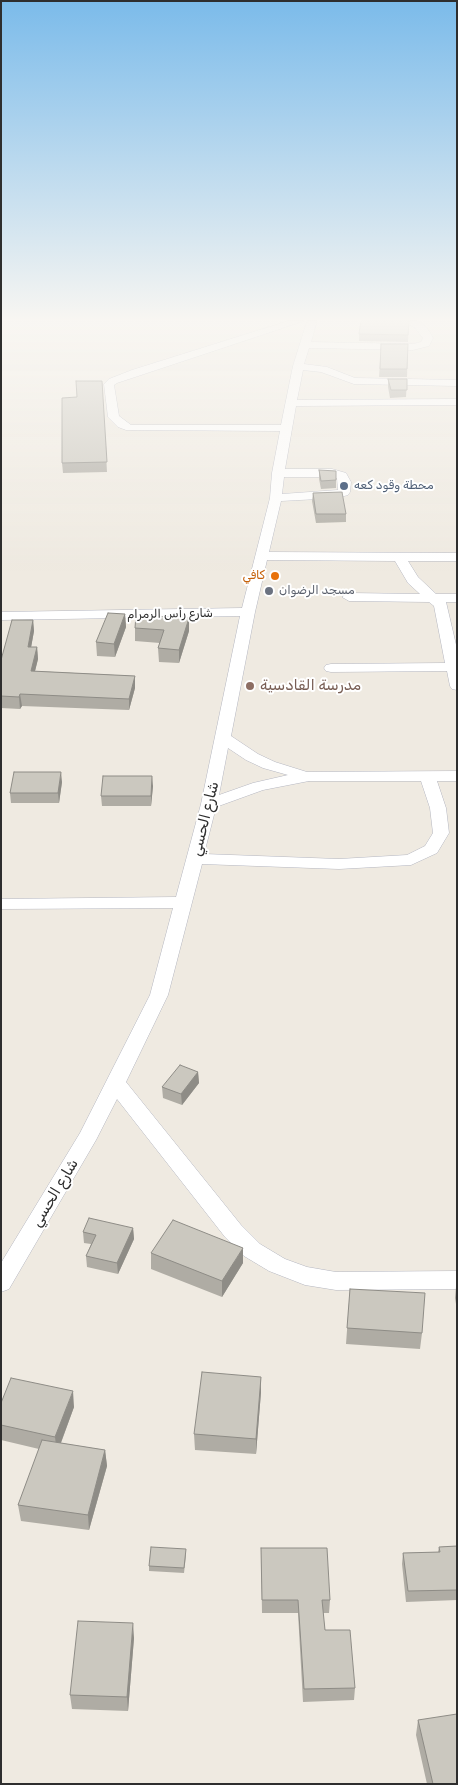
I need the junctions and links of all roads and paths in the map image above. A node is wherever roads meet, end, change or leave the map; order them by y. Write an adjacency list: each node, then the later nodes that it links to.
1 (112, 404): 3 (street)
2 (291, 404): 3 (street, شارع الحسي)
3 (286, 428): 4 (street, شارع الحسي)
4 (278, 473): 5 (street, شارع الحسي); 5 (street)
5 (276, 498): 6 (street, شارع الحسي)
6 (263, 556): 7 (street); 12 (street, شارع الحسي)
7 (400, 557): 8 (street); 10 (street)
8 (457, 557)
9 (349, 597): 10 (street)
10 (434, 597): 11 (street); 14 (street)
11 (457, 598)
12 (248, 612): 13 (street, شارع رأس الرمرام); 17 (street, شارع الحسي)
13 (1, 616)
14 (453, 667): 15 (street); 16 (street)
15 (331, 668)
16 (457, 686)
17 (224, 738): 18 (street); 21 (street, شارع الحسي)
18 (309, 776): 19 (street); 21 (street)
19 (428, 776): 20 (street); 22 (street)
20 (457, 776)
21 (209, 804): 22 (street, شارع الحسي)
22 (196, 859): 24 (street, شارع الحسي)
23 (1, 895): 24 (street)
24 (178, 901): 25 (street); 26 (street, شارع الحسي)
25 (1, 904)
26 (116, 1084): 27 (street); 28 (street, شارع الحسي)
27 (457, 1280)
28 (1, 1283)

